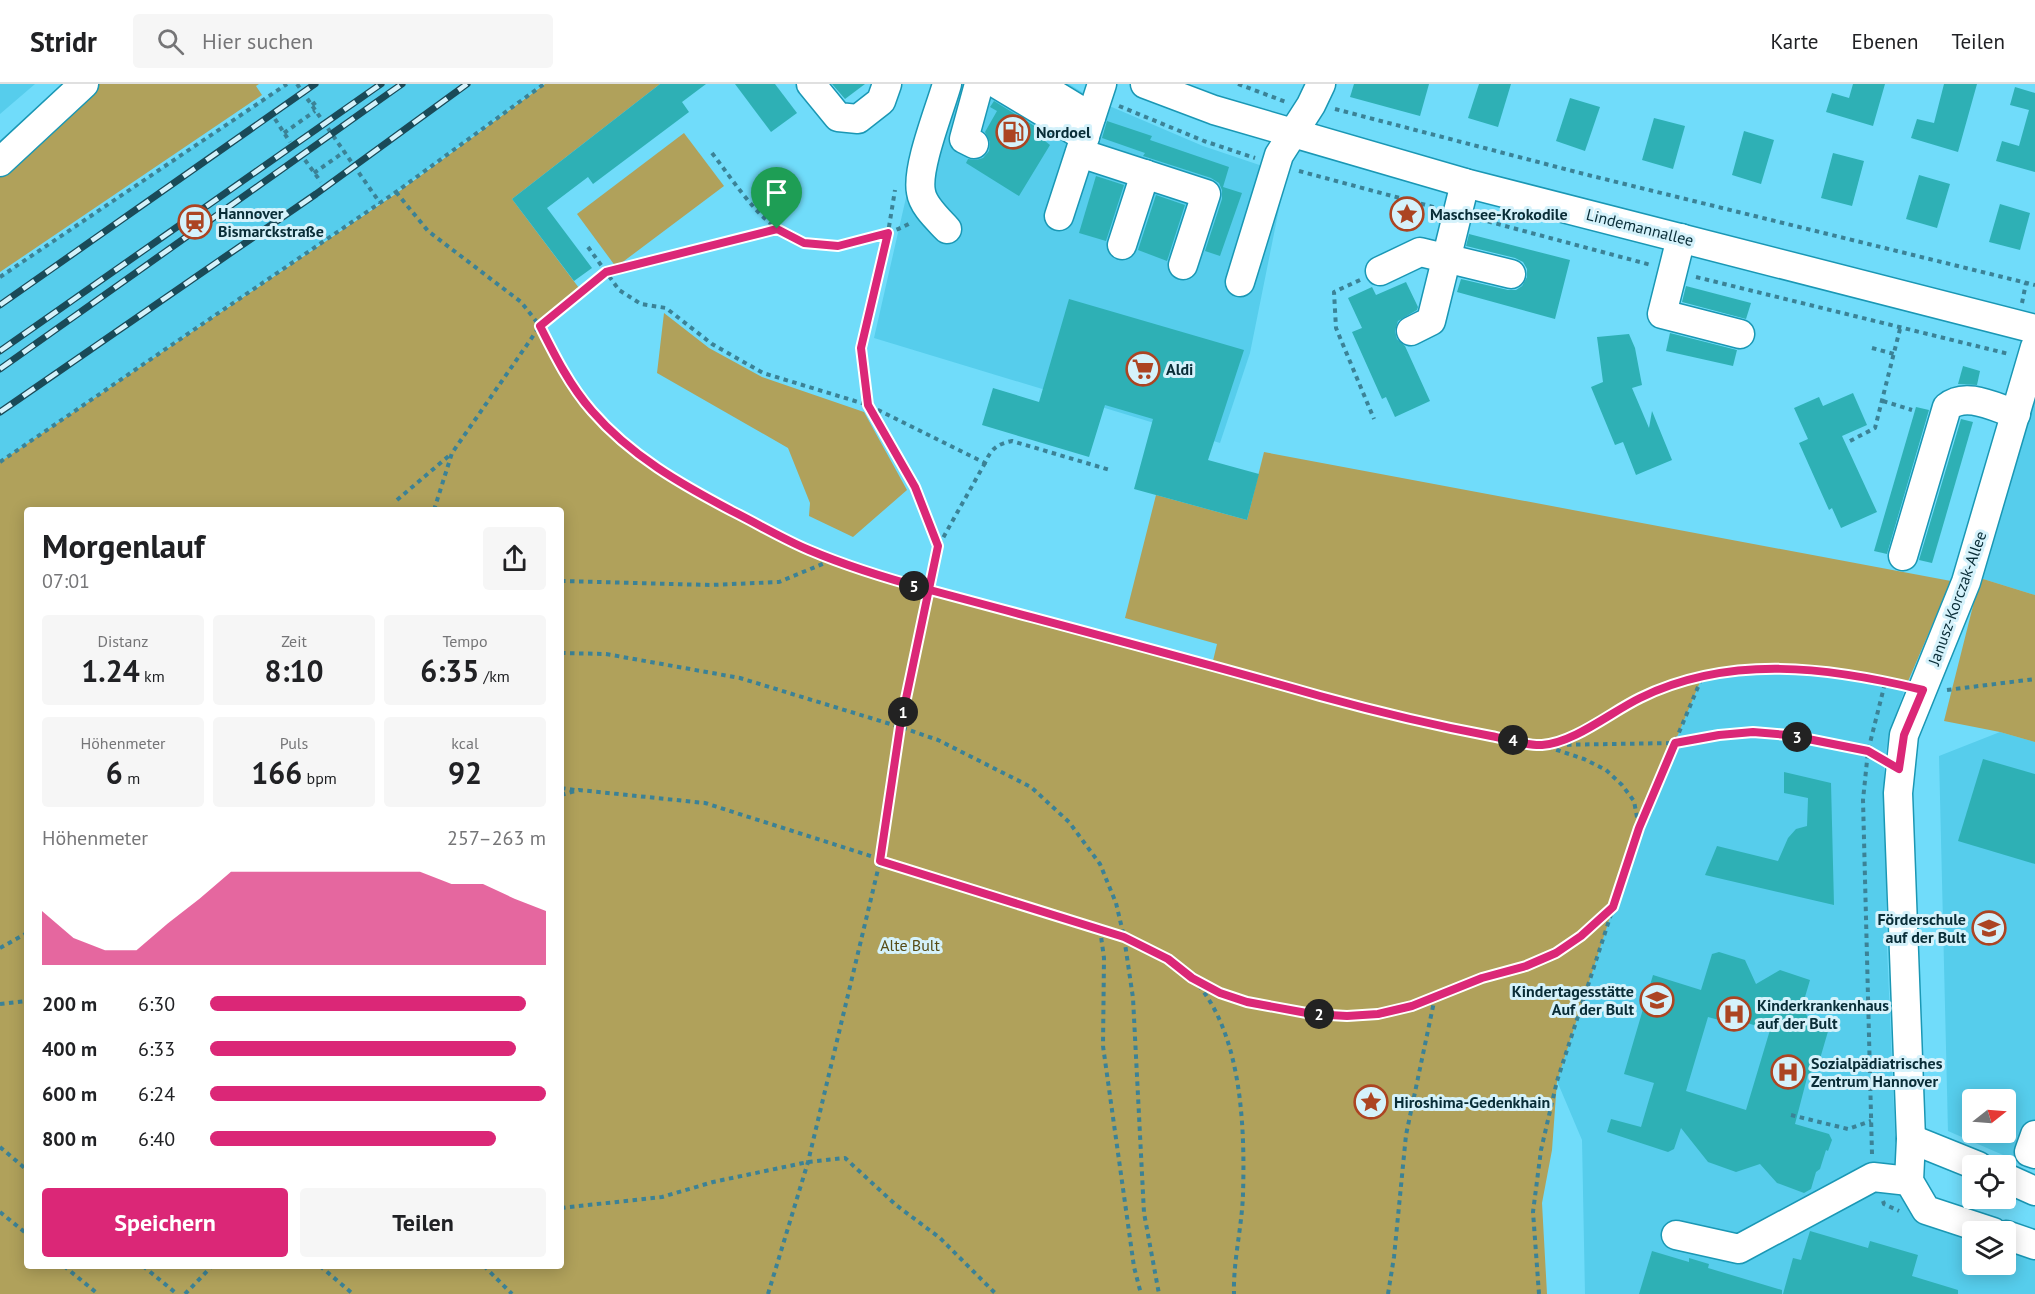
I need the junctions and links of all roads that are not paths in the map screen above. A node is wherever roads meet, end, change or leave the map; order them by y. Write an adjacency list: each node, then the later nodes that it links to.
1 (84, 84): 12 (street)
2 (811, 84): 3 (street)
3 (887, 84)
4 (947, 84): 16 (street)
5 (982, 84): 9 (street); 11 (street)
6 (1037, 84): 9 (street)
7 (1145, 84): 10 (street, Lindemannallee)
8 (1316, 95): 10 (street)
9 (1091, 118): 13 (street); 15 (street)
10 (1292, 134): 14 (street, Lindemannallee); 23 (street)
11 (974, 144)
12 (0, 162)
13 (1144, 174): 18 (street); 20 (street)
14 (1465, 183): 17 (street, Lindemannallee); 19 (street)
15 (1059, 216)
16 (947, 230)
17 (1681, 238): 24 (street, Lindemannallee); 26 (street)
18 (1122, 245)
19 (1447, 258): 21 (street); 22 (street); 25 (street)
20 (1183, 265)
21 (1380, 271)
22 (1511, 274)
23 (1240, 282)
24 (2035, 329)
25 (1411, 331)
26 (1740, 334)
27 (2033, 354): 28 (street, Janusz-Korczak-Allee)
28 (2016, 414): 29 (street); 31 (street, Janusz-Korczak-Allee)
29 (1903, 556)
30 (2035, 1135): 32 (street)
31 (1911, 1139): 33 (street); 34 (street, Janusz-Korczak-Allee)
32 (2035, 1154)
33 (1962, 1160)
34 (1909, 1181): 37 (street); 38 (street)
35 (2016, 1182): 36 (street)
36 (2035, 1191)
37 (1962, 1222)
38 (1676, 1235)
39 (2016, 1239): 40 (street)
40 (2035, 1245)

